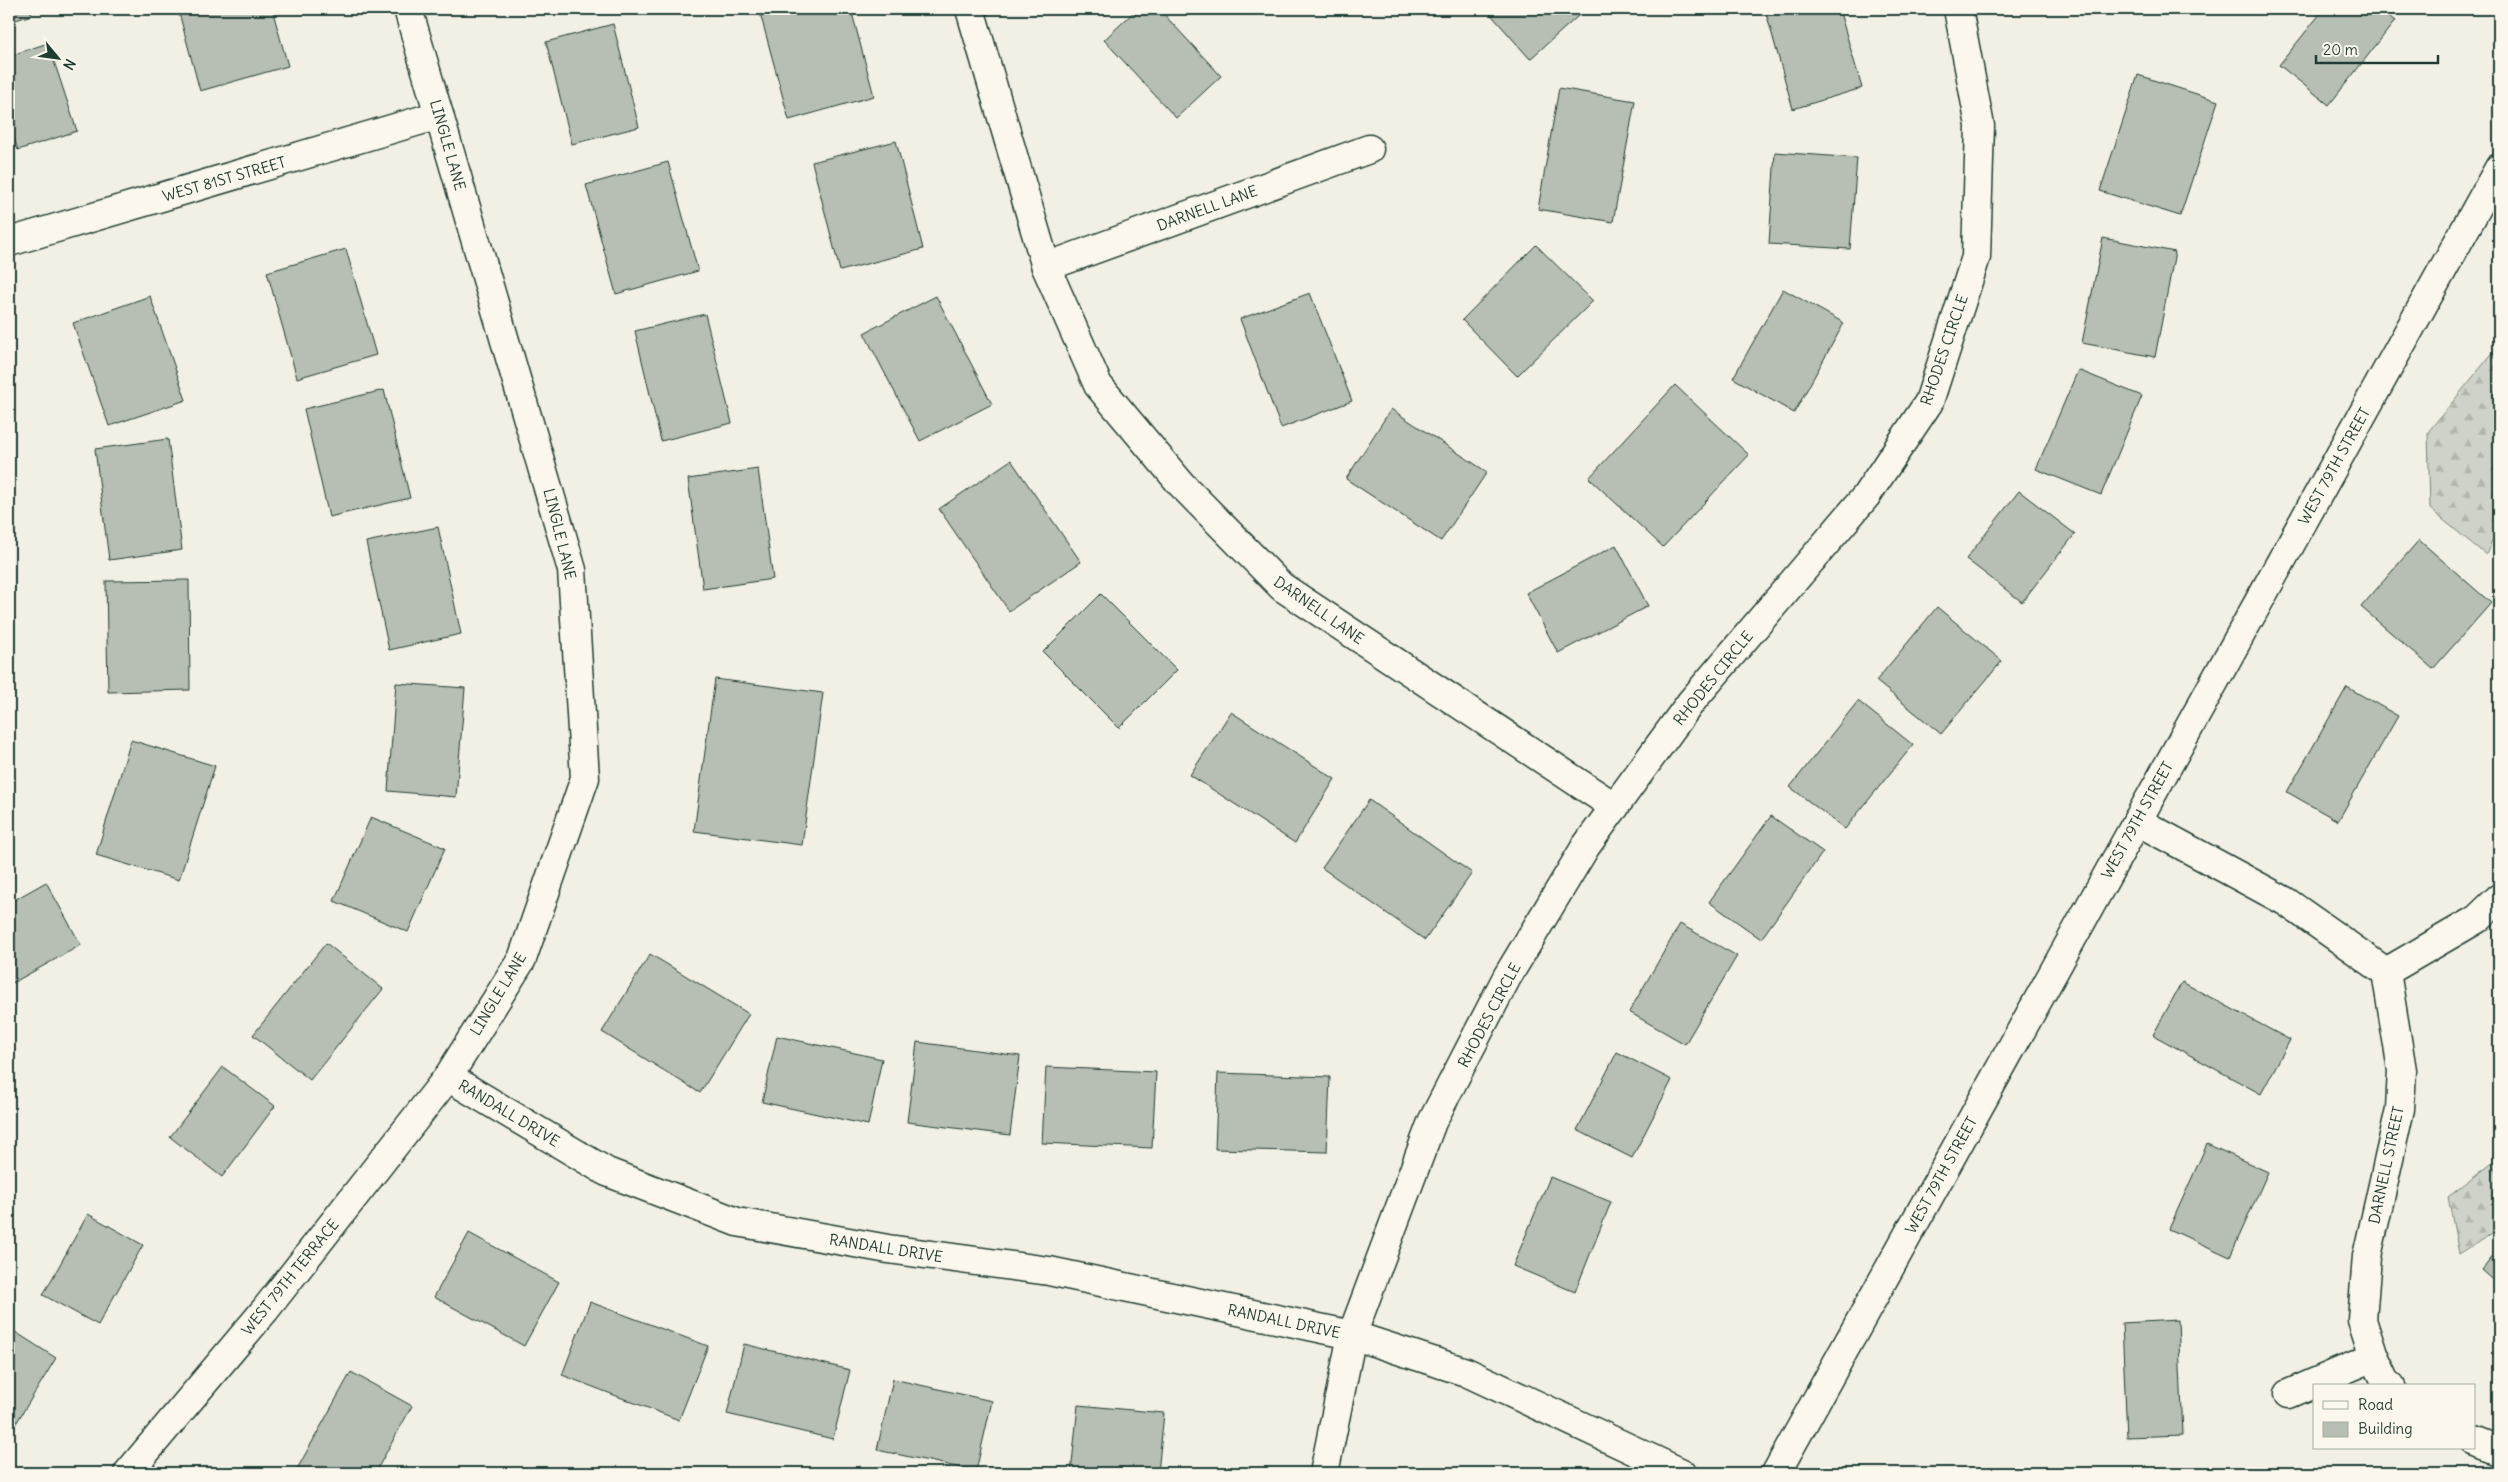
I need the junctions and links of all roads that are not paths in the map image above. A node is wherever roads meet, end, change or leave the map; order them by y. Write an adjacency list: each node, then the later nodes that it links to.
1 (408, 9): 4 (street, LINGLE LANE)
2 (970, 9): 8 (street, DARNELL LANE)
3 (1958, 9): 9 (street, RHODES CIRCLE)
4 (439, 115): 7 (street, WEST 81ST STREET); 13 (street, LINGLE LANE)
5 (1369, 149): 8 (street, DARNELL LANE)
6 (2499, 168): 10 (street, WEST 79TH STREET)
7 (9, 242)
8 (1046, 267): 9 (street, DARNELL LANE)
9 (1615, 807): 14 (street, RHODES CIRCLE)
10 (2137, 821): 12 (street); 23 (street, WEST 79TH STREET)
11 (2499, 898): 12 (street)
12 (2386, 972): 15 (street, DARNELL STREET)
13 (448, 1077): 14 (street, RANDALL DRIVE); 20 (street, WEST 79TH TERRACE)
14 (1352, 1335): 21 (street, RANDALL DRIVE); 22 (street, RANDALL DRIVE)
15 (2374, 1357): 16 (street, DARNELL STREET); 17 (street)
16 (2388, 1384)
17 (2288, 1394)
18 (2476, 1443): 19 (street)
19 (2499, 1452)
20 (128, 1473)
21 (1324, 1473)
22 (1682, 1473)
23 (1776, 1473)

